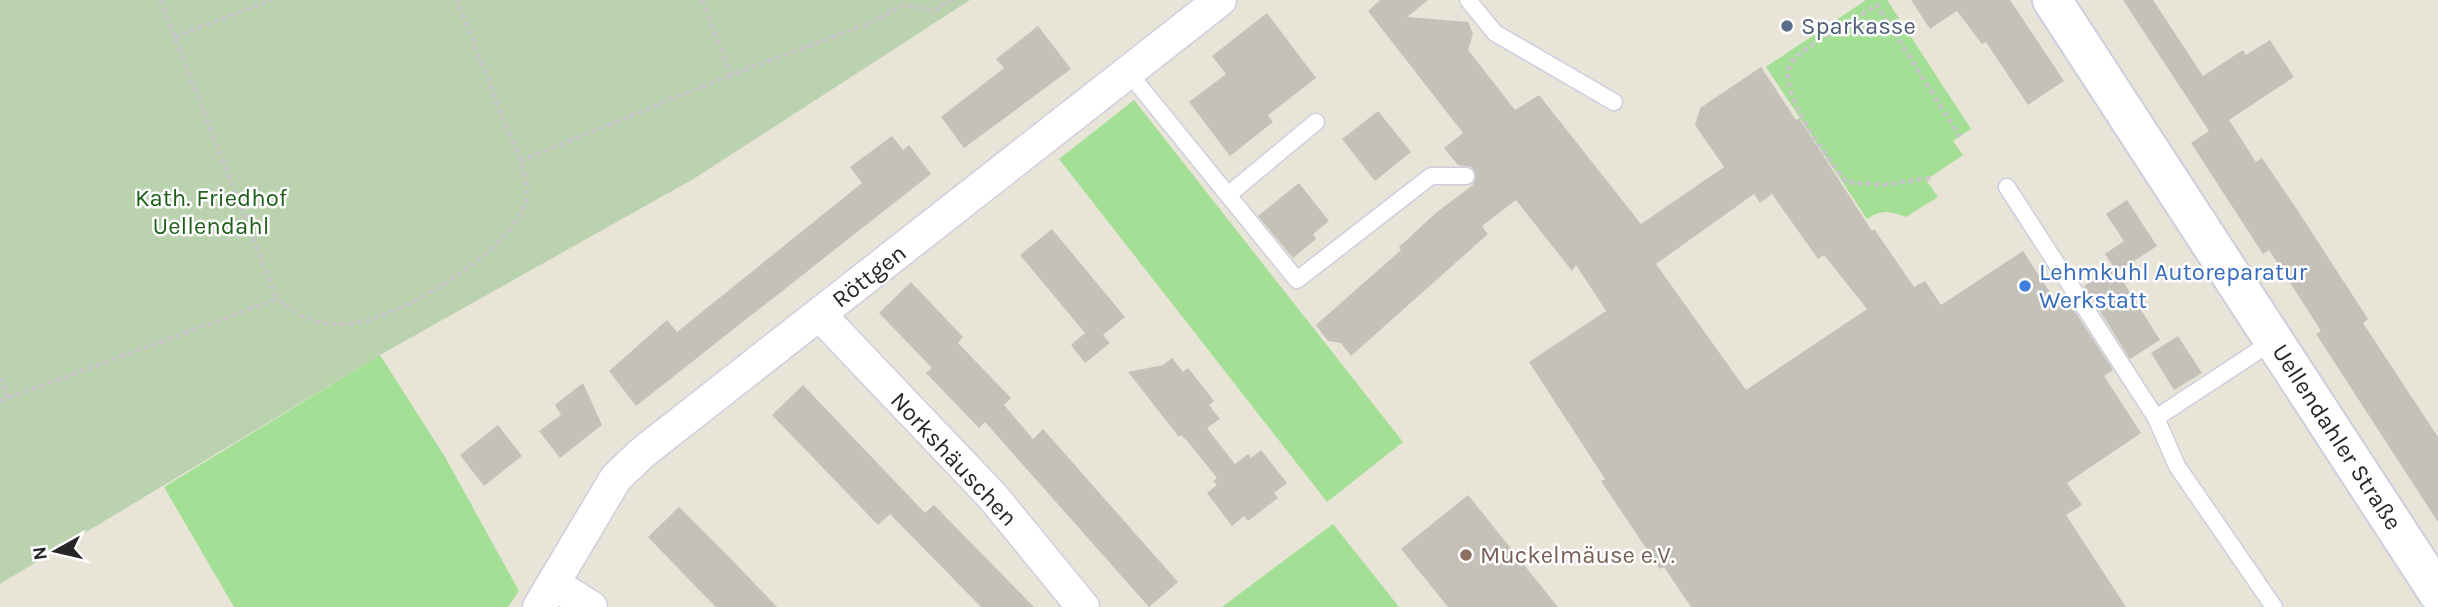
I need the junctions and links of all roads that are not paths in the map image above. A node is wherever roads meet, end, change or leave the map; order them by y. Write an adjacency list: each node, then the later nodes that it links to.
1 (1220, 0): 4 (street, Röttgen)
2 (1468, 0): 5 (lane)
3 (2052, 0): 11 (main road, Uellendahler Straße)
4 (1128, 72): 9 (lane); 10 (street, Röttgen)
5 (1614, 102)
6 (1316, 122): 9 (lane)
7 (1465, 176): 9 (lane)
8 (2007, 187): 12 (lane)
9 (1228, 195)
10 (820, 315): 14 (street, Röttgen); 16 (street, Norkshäuschen)
11 (2274, 341): 12 (lane); 13 (main road, Uellendahler Straße)
12 (2155, 418): 17 (lane)
13 (2438, 593)
14 (546, 596): 15 (street, Röttgen)
15 (592, 607)
16 (1083, 607)
17 (2274, 607)

